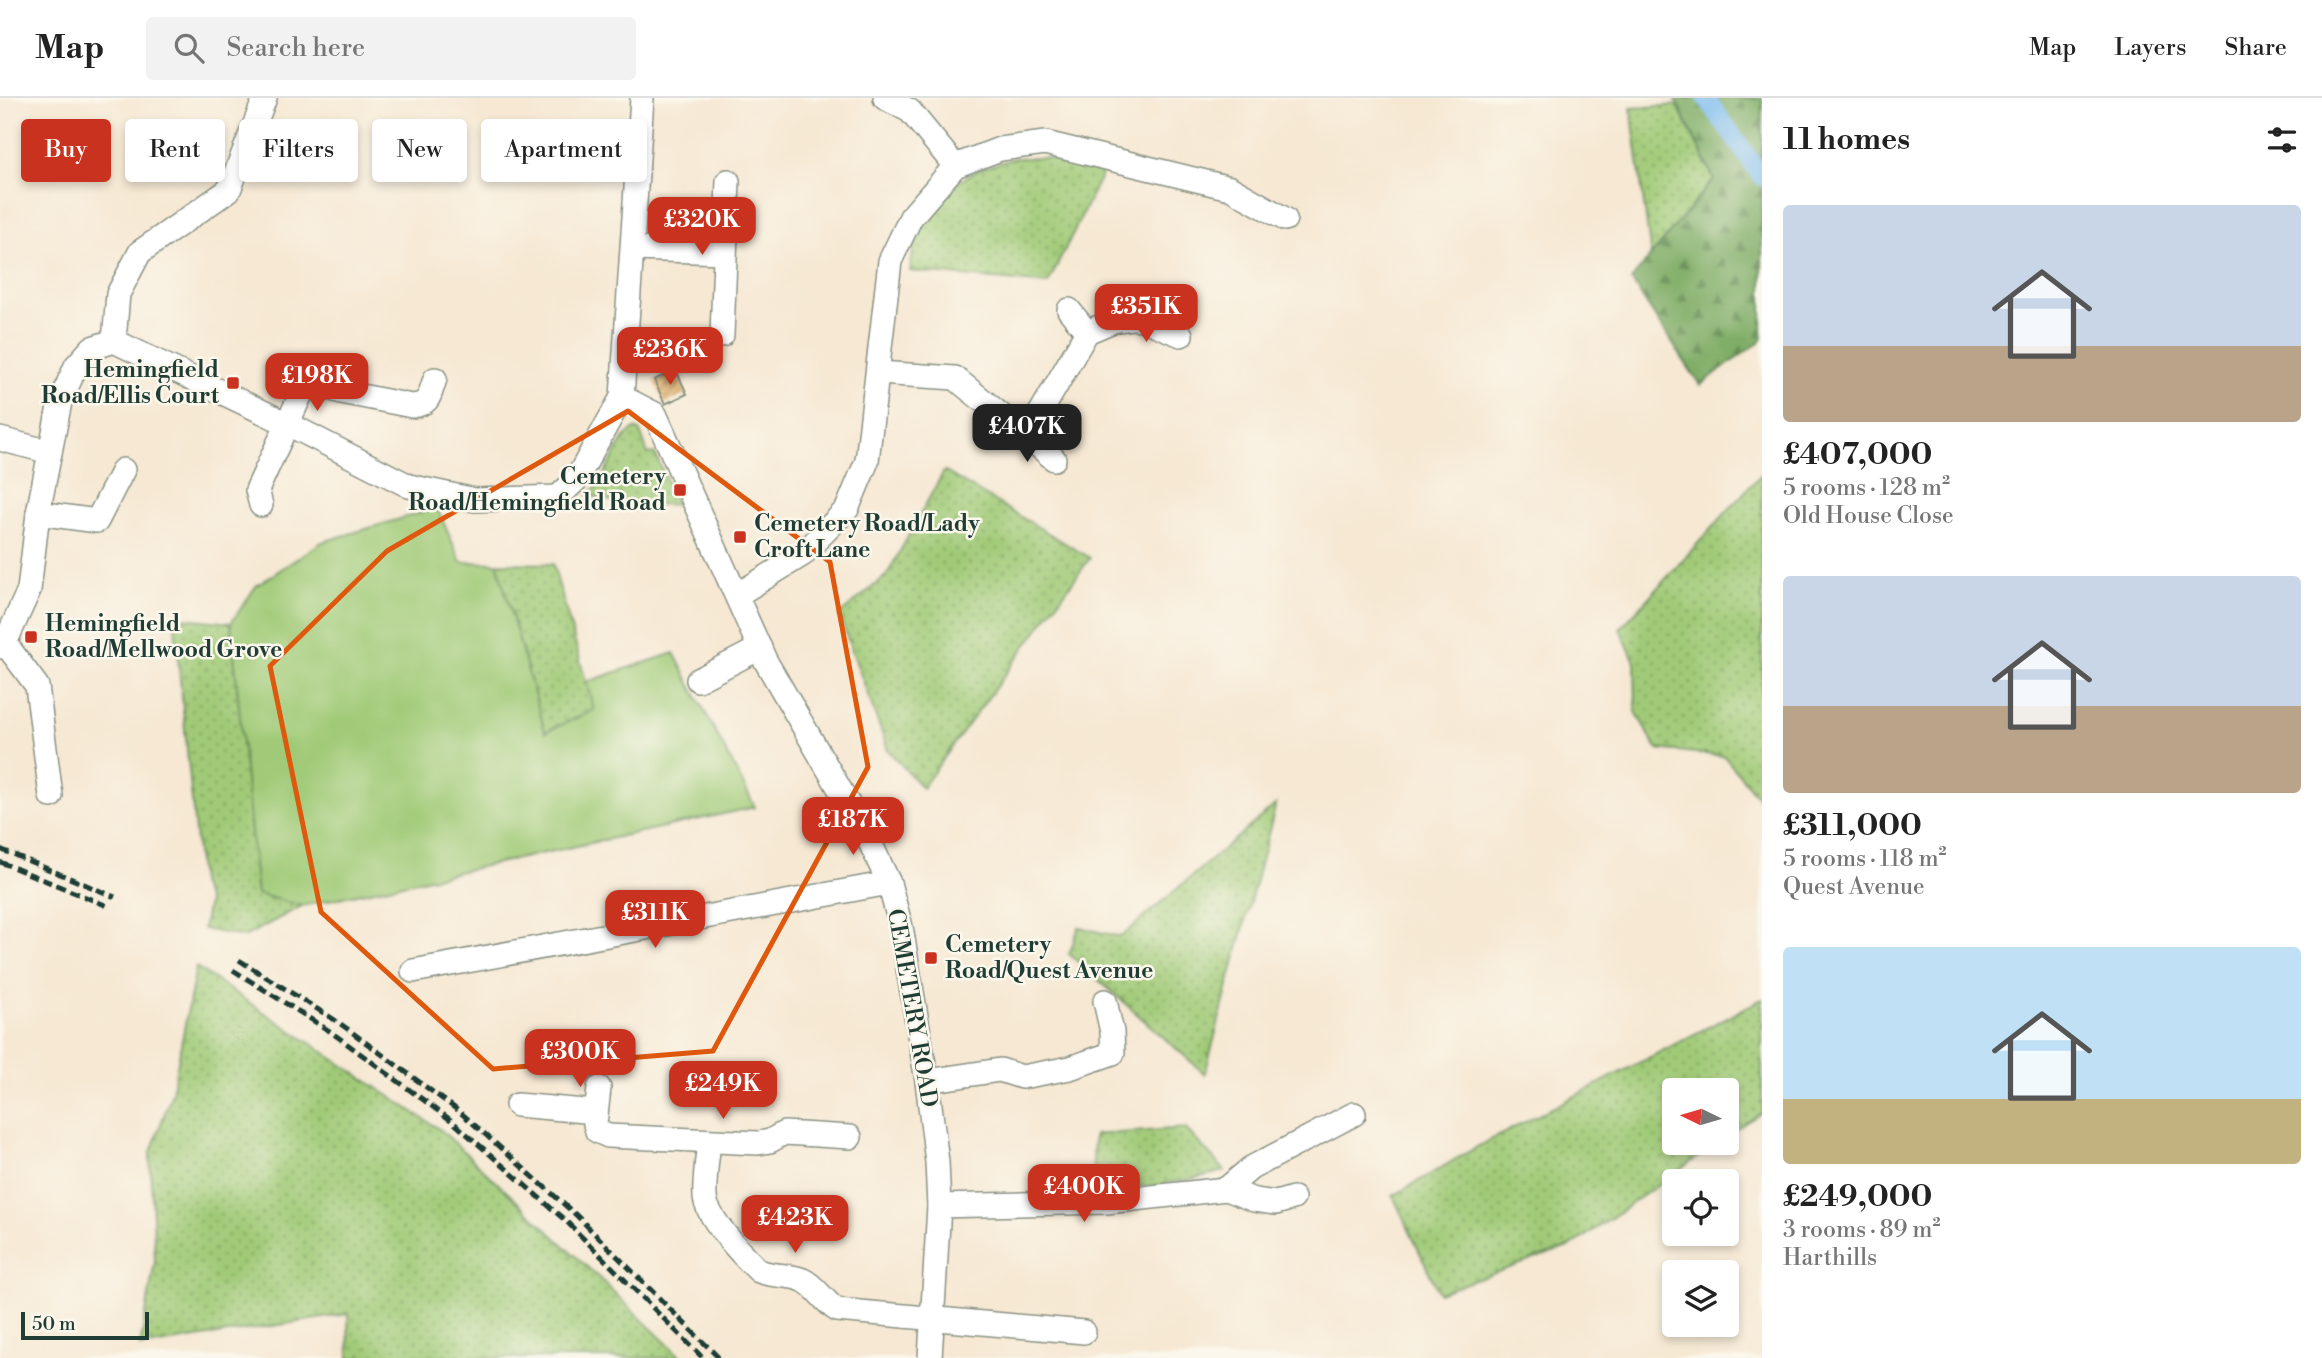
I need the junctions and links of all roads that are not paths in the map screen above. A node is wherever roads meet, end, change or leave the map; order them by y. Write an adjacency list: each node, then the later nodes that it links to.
1 (265, 98): 13 (street)
2 (642, 98): 7 (street)
3 (885, 98): 4 (street)
4 (955, 166): 6 (street); 14 (street)
5 (728, 181): 8 (street)
6 (1285, 219)
7 (633, 249): 8 (street); 16 (street)
8 (724, 252): 11 (street)
9 (1069, 310): 10 (street)
10 (1087, 332): 12 (street); 18 (street)
11 (722, 335)
12 (1181, 335)
13 (114, 341): 17 (street); 20 (street)
14 (878, 373): 18 (street); 25 (street)
15 (435, 379): 17 (street)
16 (622, 397): 17 (street); 25 (street, CEMETERY ROAD)
17 (288, 424): 23 (street)
18 (1027, 436): 21 (street)
19 (0, 439): 20 (street)
20 (50, 452): 24 (street)
21 (1054, 459)
22 (123, 470): 24 (street)
23 (261, 505)
24 (37, 513): 26 (street)
25 (737, 595): 27 (street, CEMETERY ROAD)
26 (2, 645): 29 (street)
27 (760, 648): 28 (street); 30 (street, CEMETERY ROAD)
28 (698, 680)
29 (51, 796)
30 (889, 883): 31 (street); 33 (street, CEMETERY ROAD)
31 (413, 971)
32 (1105, 1001): 33 (street)
33 (927, 1081): 42 (street, CEMETERY ROAD)
34 (599, 1088): 36 (street)
35 (517, 1105): 36 (street)
36 (596, 1112): 39 (street)
37 (1354, 1114): 40 (street)
38 (850, 1137): 39 (street)
39 (709, 1142): 43 (street)
40 (1226, 1189): 41 (street); 42 (street)
41 (1293, 1198)
42 (939, 1206): 43 (street, CEMETERY ROAD)
43 (930, 1319): 44 (street); 45 (street, CEMETERY ROAD)
44 (1084, 1332)
45 (930, 1358)

